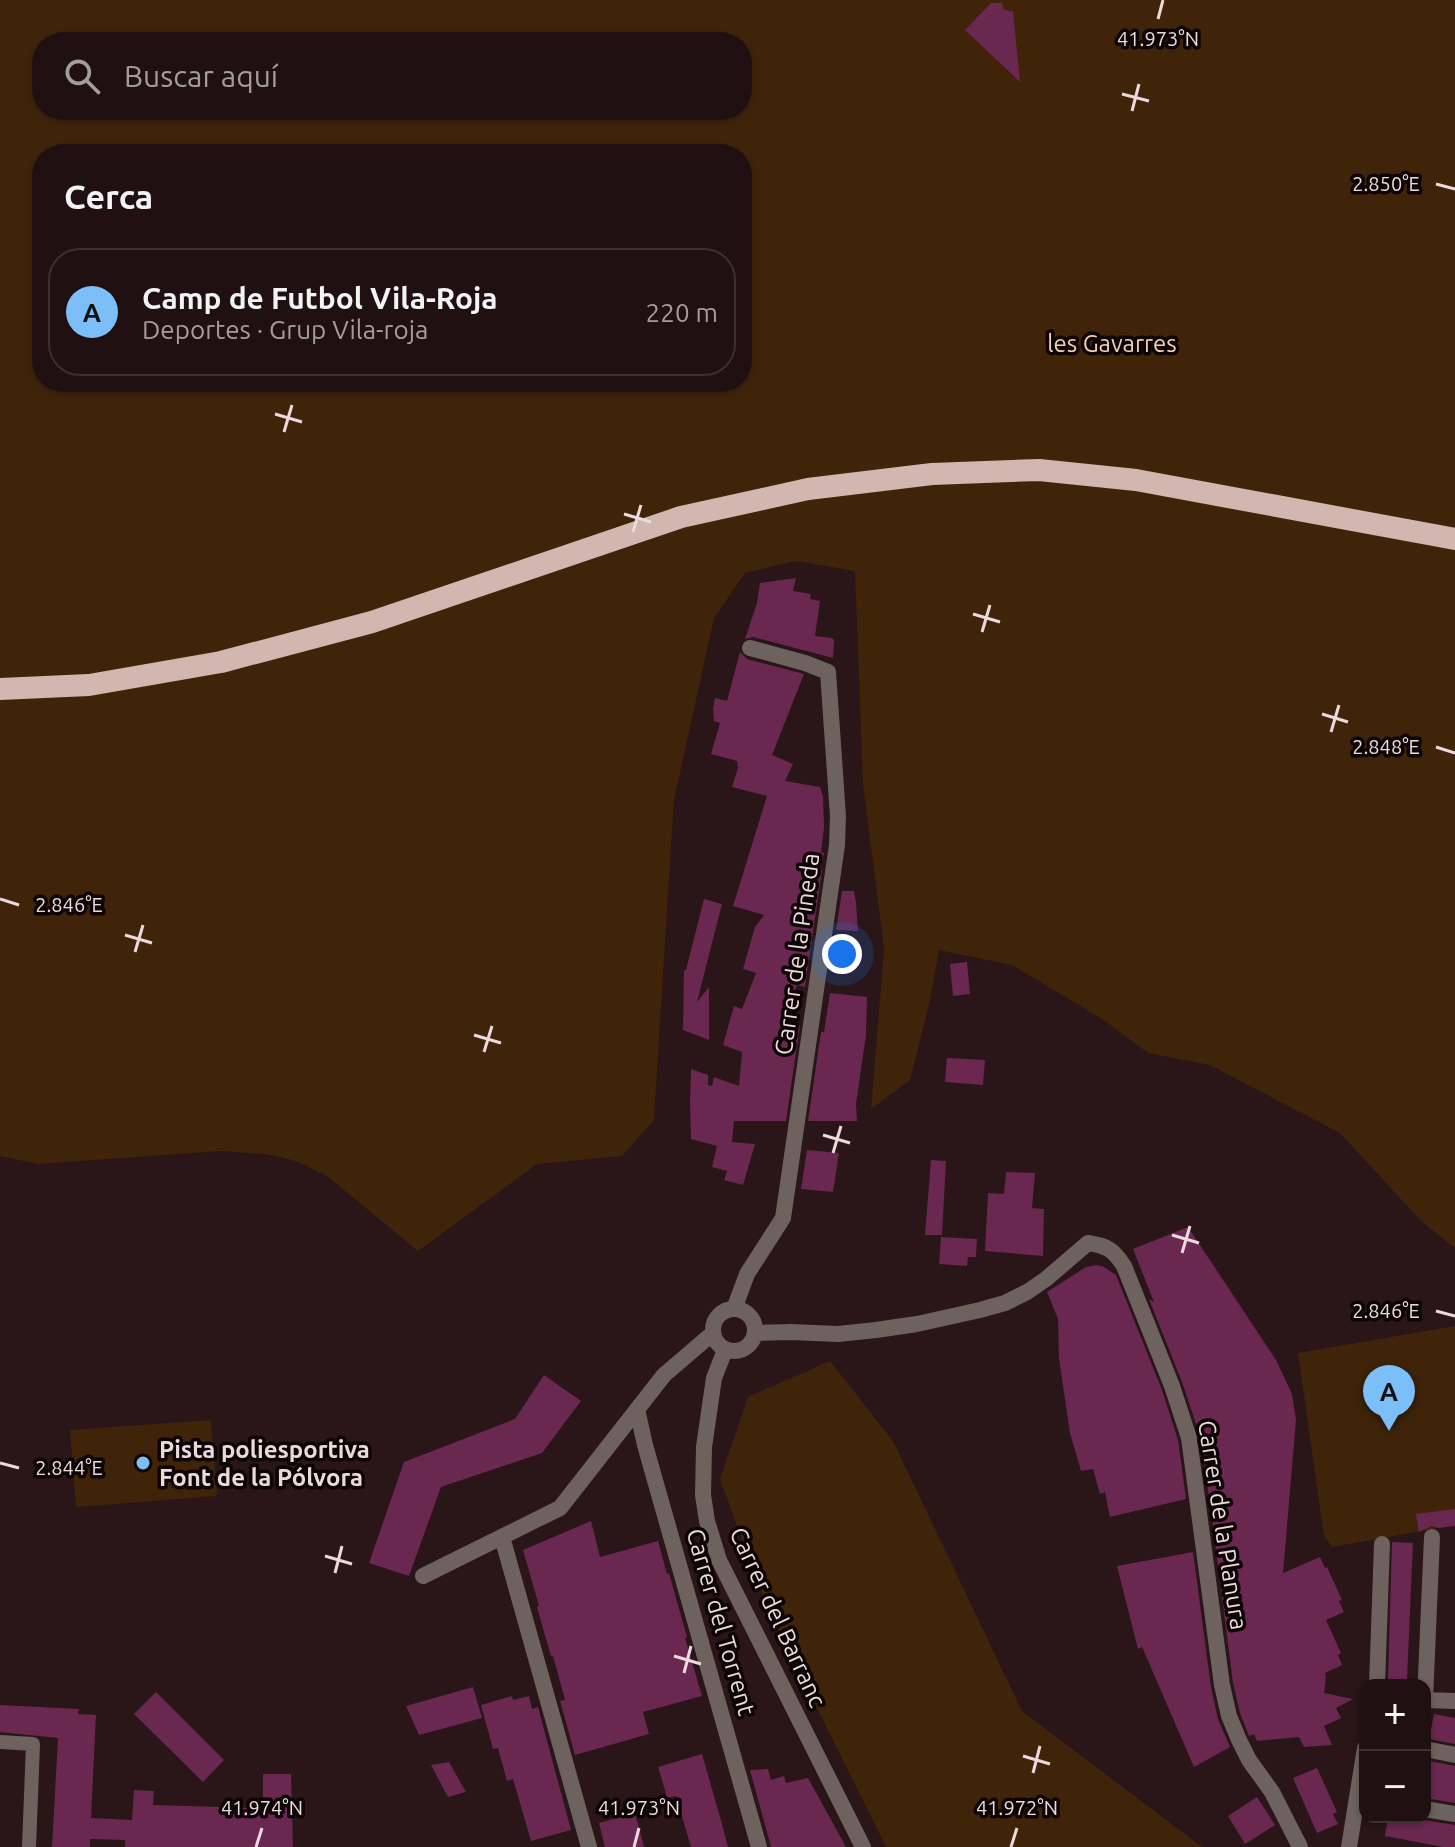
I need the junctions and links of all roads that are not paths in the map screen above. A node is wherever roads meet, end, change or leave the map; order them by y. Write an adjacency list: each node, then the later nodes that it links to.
1 (1455, 539): 3 (highway)
2 (750, 648): 4 (street, Carrer de la Pineda)
3 (0, 689)
4 (734, 1309): 5 (street); 6 (street)
5 (713, 1333): 7 (street); 8 (street)
6 (756, 1333): 7 (street); 27 (street, Carrer de la Planura)
7 (725, 1350): 26 (street, Carrer del Barranc)
8 (637, 1409): 9 (street); 25 (street, Carrer del Torrent)
9 (502, 1537): 12 (street); 24 (street)
10 (1432, 1537): 14 (street)
11 (1382, 1544): 13 (street)
12 (423, 1576)
13 (1377, 1679)
14 (1426, 1679)
15 (1431, 1700): 16 (street)
16 (1455, 1701)
17 (0, 1742): 23 (street)
18 (1431, 1750): 19 (street)
19 (1455, 1755)
20 (1359, 1805): 28 (street)
21 (1431, 1810): 22 (street)
22 (1455, 1814)
23 (29, 1847)
24 (589, 1847)
25 (759, 1847)
26 (863, 1847)
27 (1300, 1847)
28 (1349, 1847)

